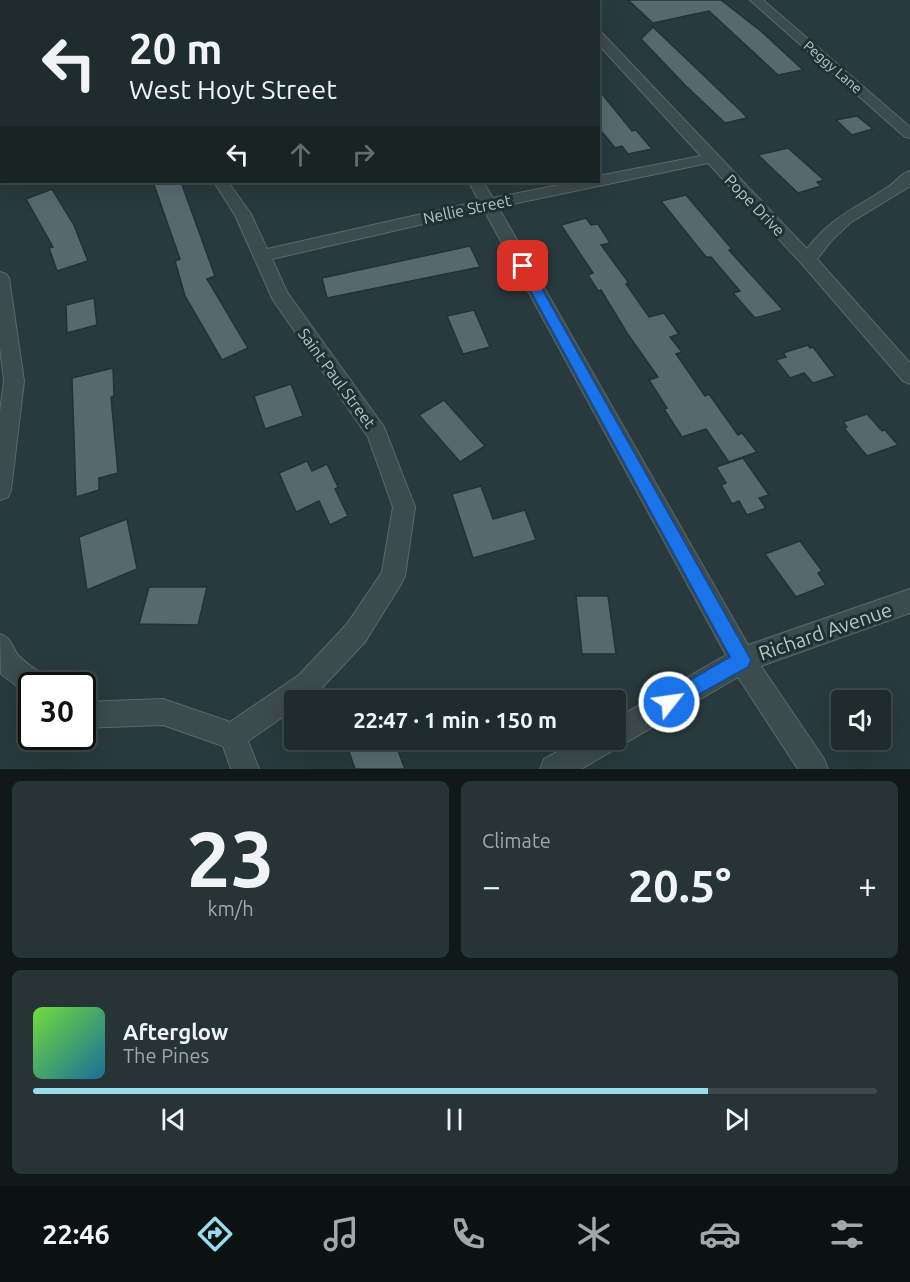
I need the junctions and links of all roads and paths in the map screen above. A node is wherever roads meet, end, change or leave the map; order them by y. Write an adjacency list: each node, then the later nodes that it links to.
1 (756, 0): 3 (street, Peggy Lane)
2 (600, 38): 4 (street, Pope Drive)
3 (910, 134)
4 (711, 158): 6 (street, Nellie Street); 12 (street, Pope Drive)
5 (910, 176): 12 (street)
6 (600, 181)
7 (222, 183): 11 (street, Saint Paul Street)
8 (477, 183): 10 (street)
9 (590, 183): 10 (street, Nellie Street)
10 (489, 204): 11 (street, Nellie Street); 18 (street)
11 (260, 256): 22 (street, Saint Paul Street)
12 (808, 260): 14 (street, Pope Drive)
13 (0, 278): 15 (street)
14 (910, 376)
15 (0, 489)
16 (910, 601): 18 (street, Richard Avenue)
17 (0, 646): 19 (street)
18 (742, 660): 21 (street, Richard Avenue); 26 (street)
19 (20, 672)
20 (96, 714): 22 (street)
21 (626, 728)
22 (233, 736): 24 (street)
23 (587, 750): 25 (street)
24 (245, 769)
25 (554, 769)
26 (814, 769)

